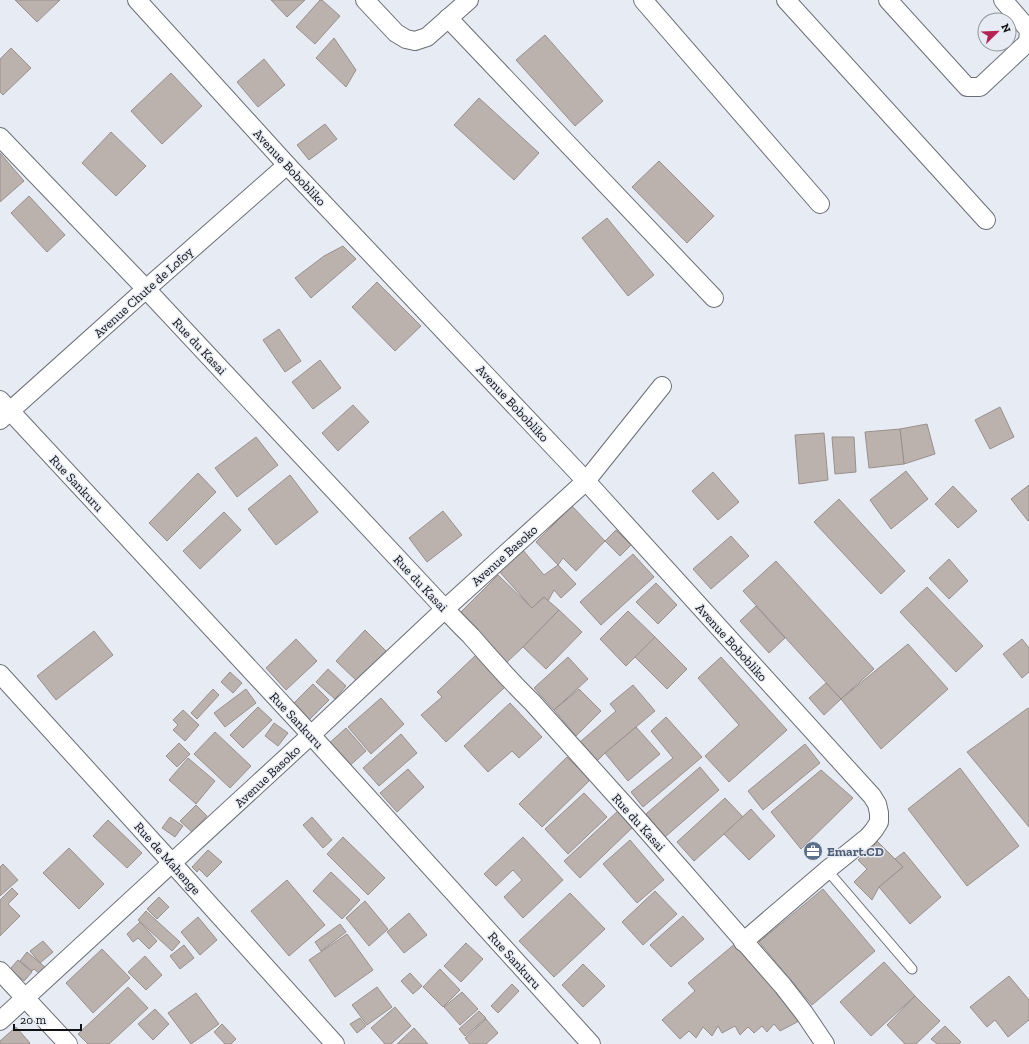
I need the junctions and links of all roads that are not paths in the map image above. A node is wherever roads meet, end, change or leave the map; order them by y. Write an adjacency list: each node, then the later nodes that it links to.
1 (137, 0): 10 (street, Avenue Bobobliko)
2 (365, 0): 8 (street)
3 (469, 0): 8 (street)
4 (642, 0): 11 (street)
5 (786, 0): 12 (street)
6 (888, 0): 7 (street)
7 (1003, 0)
8 (448, 18): 14 (street)
9 (0, 137): 13 (street, Rue du Kasai)
10 (288, 165): 13 (street, Avenue Chute de Lofoy); 17 (street, Avenue Bobobliko)
11 (820, 204)
12 (986, 220)
13 (146, 289): 16 (street, Avenue Chute de Lofoy); 18 (street, Rue du Kasai)
14 (714, 298)
15 (662, 386): 17 (street, Avenue Basoko)
16 (3, 410): 20 (street, Rue Sankuru)
17 (586, 481): 18 (street, Avenue Basoko); 22 (street, Avenue Bobobliko)
18 (445, 609): 20 (street, Avenue Basoko); 23 (street, Rue du Kasai)
19 (0, 674): 21 (street, Rue de Mahenge)
20 (311, 735): 21 (street, Avenue Basoko); 30 (street, Rue Sankuru)
21 (172, 863): 26 (street, Avenue Basoko); 29 (street, Rue de Mahenge)
22 (826, 870): 23 (street); 24 (lane)
23 (744, 942): 31 (street, Rue du Kasai)
24 (912, 968)
25 (0, 971): 26 (street)
26 (25, 998): 27 (street, Avenue Basoko); 28 (street)
27 (0, 1021)
28 (68, 1044)
29 (335, 1044)
30 (591, 1044)
31 (825, 1044)

